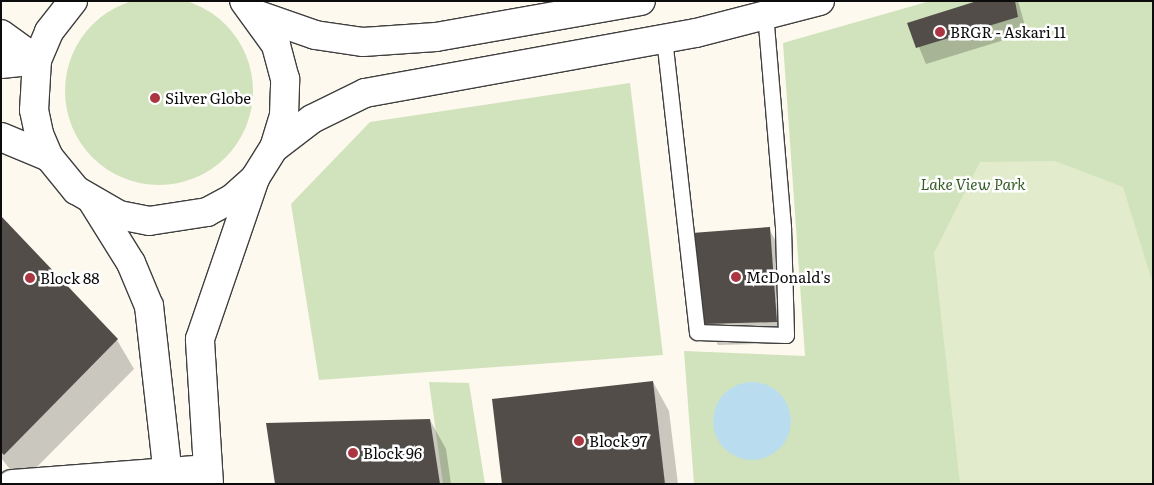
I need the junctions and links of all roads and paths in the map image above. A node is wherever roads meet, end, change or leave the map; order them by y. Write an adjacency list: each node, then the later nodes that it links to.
1 (73, 1): 8 (street)
2 (642, 1): 4 (street)
3 (820, 1): 5 (street)
4 (251, 8): 11 (street)
5 (765, 14): 7 (street); 7 (lane)
6 (1, 34): 8 (street)
7 (664, 38): 11 (street)
8 (37, 60): 9 (street); 12 (street)
9 (1, 64)
10 (1, 137): 12 (street)
11 (274, 148): 13 (street)
12 (49, 157): 14 (street)
13 (255, 178): 14 (street); 15 (street)
14 (93, 202): 16 (street)
15 (208, 476): 16 (street)
16 (168, 478): 17 (street)
17 (12, 484)

